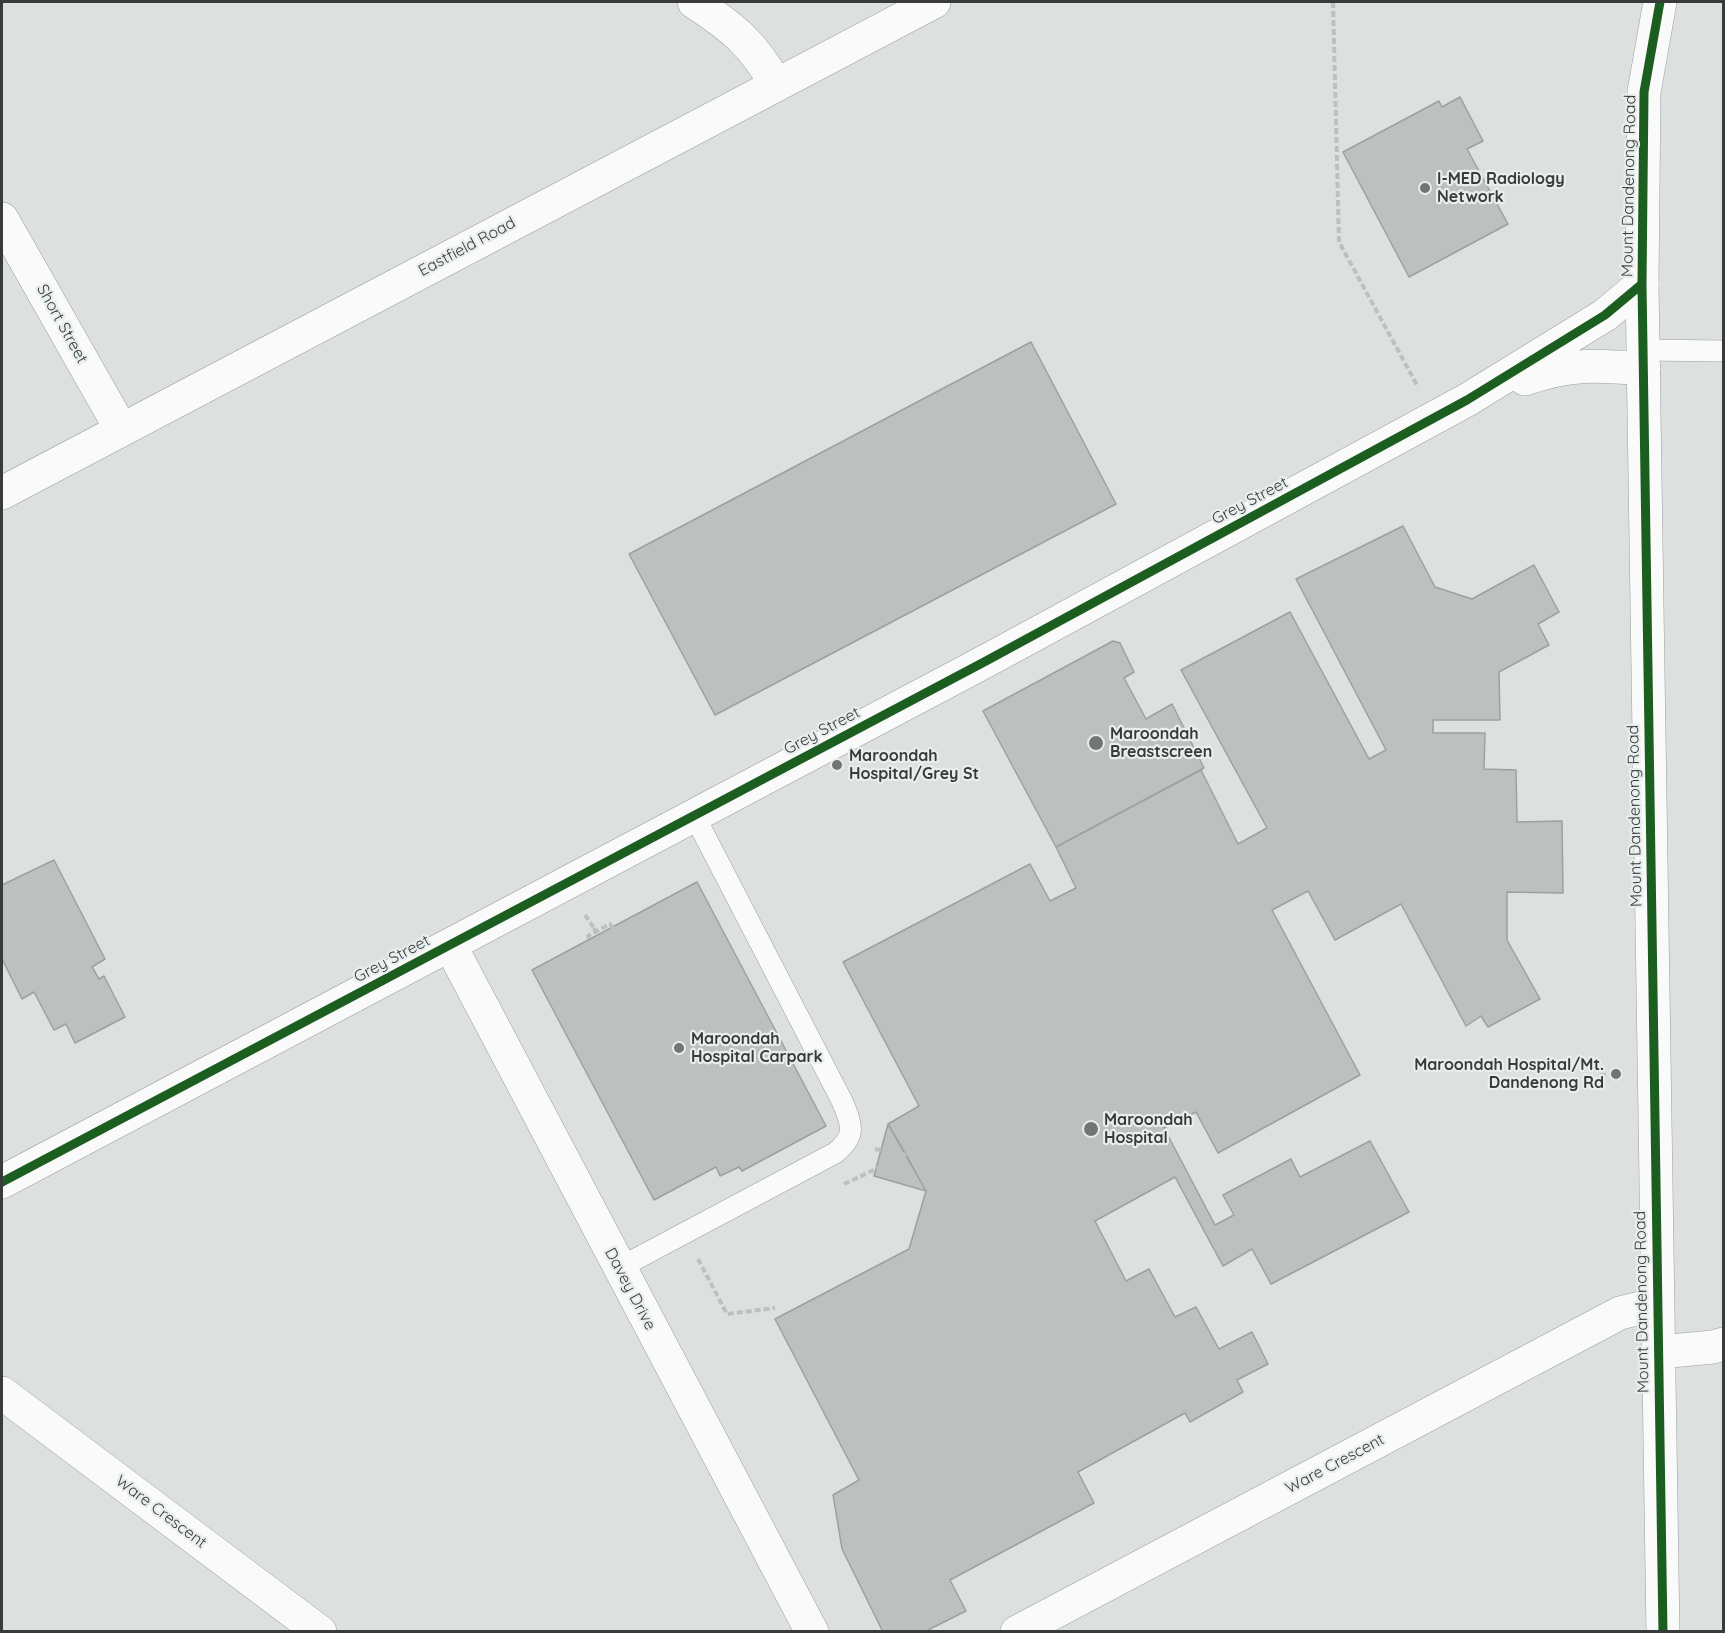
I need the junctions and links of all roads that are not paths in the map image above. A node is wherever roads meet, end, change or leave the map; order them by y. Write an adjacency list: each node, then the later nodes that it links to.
1 (694, 2): 4 (street)
2 (933, 2): 4 (street, Eastfield Road)
3 (1660, 2): 6 (street, Mount Dandenong Road)
4 (776, 85): 10 (street, Eastfield Road)
5 (2, 219): 10 (street, Short Street)
6 (1642, 284): 8 (street, Mount Dandenong Road); 9 (street, Grey Street)
7 (1724, 351): 8 (lane)
8 (1644, 360): 9 (street, Grey Street); 16 (street, Mount Dandenong Road)
9 (1467, 400): 12 (street, Grey Street)
10 (121, 429): 11 (street, Eastfield Road)
11 (2, 493)
12 (694, 815): 13 (street, Grey Street); 15 (lane)
13 (450, 945): 14 (street, Grey Street); 15 (street, Davey Drive)
14 (2, 1182)
15 (619, 1268): 21 (street, Davey Drive)
16 (1656, 1304): 18 (street, Mount Dandenong Road); 22 (street, Ware Crescent)
17 (1724, 1344): 18 (street)
18 (1659, 1352): 23 (street, Mount Dandenong Road)
19 (2, 1394): 20 (street, Ware Crescent)
20 (320, 1632)
21 (812, 1632)
22 (1017, 1632)
23 (1663, 1632)

